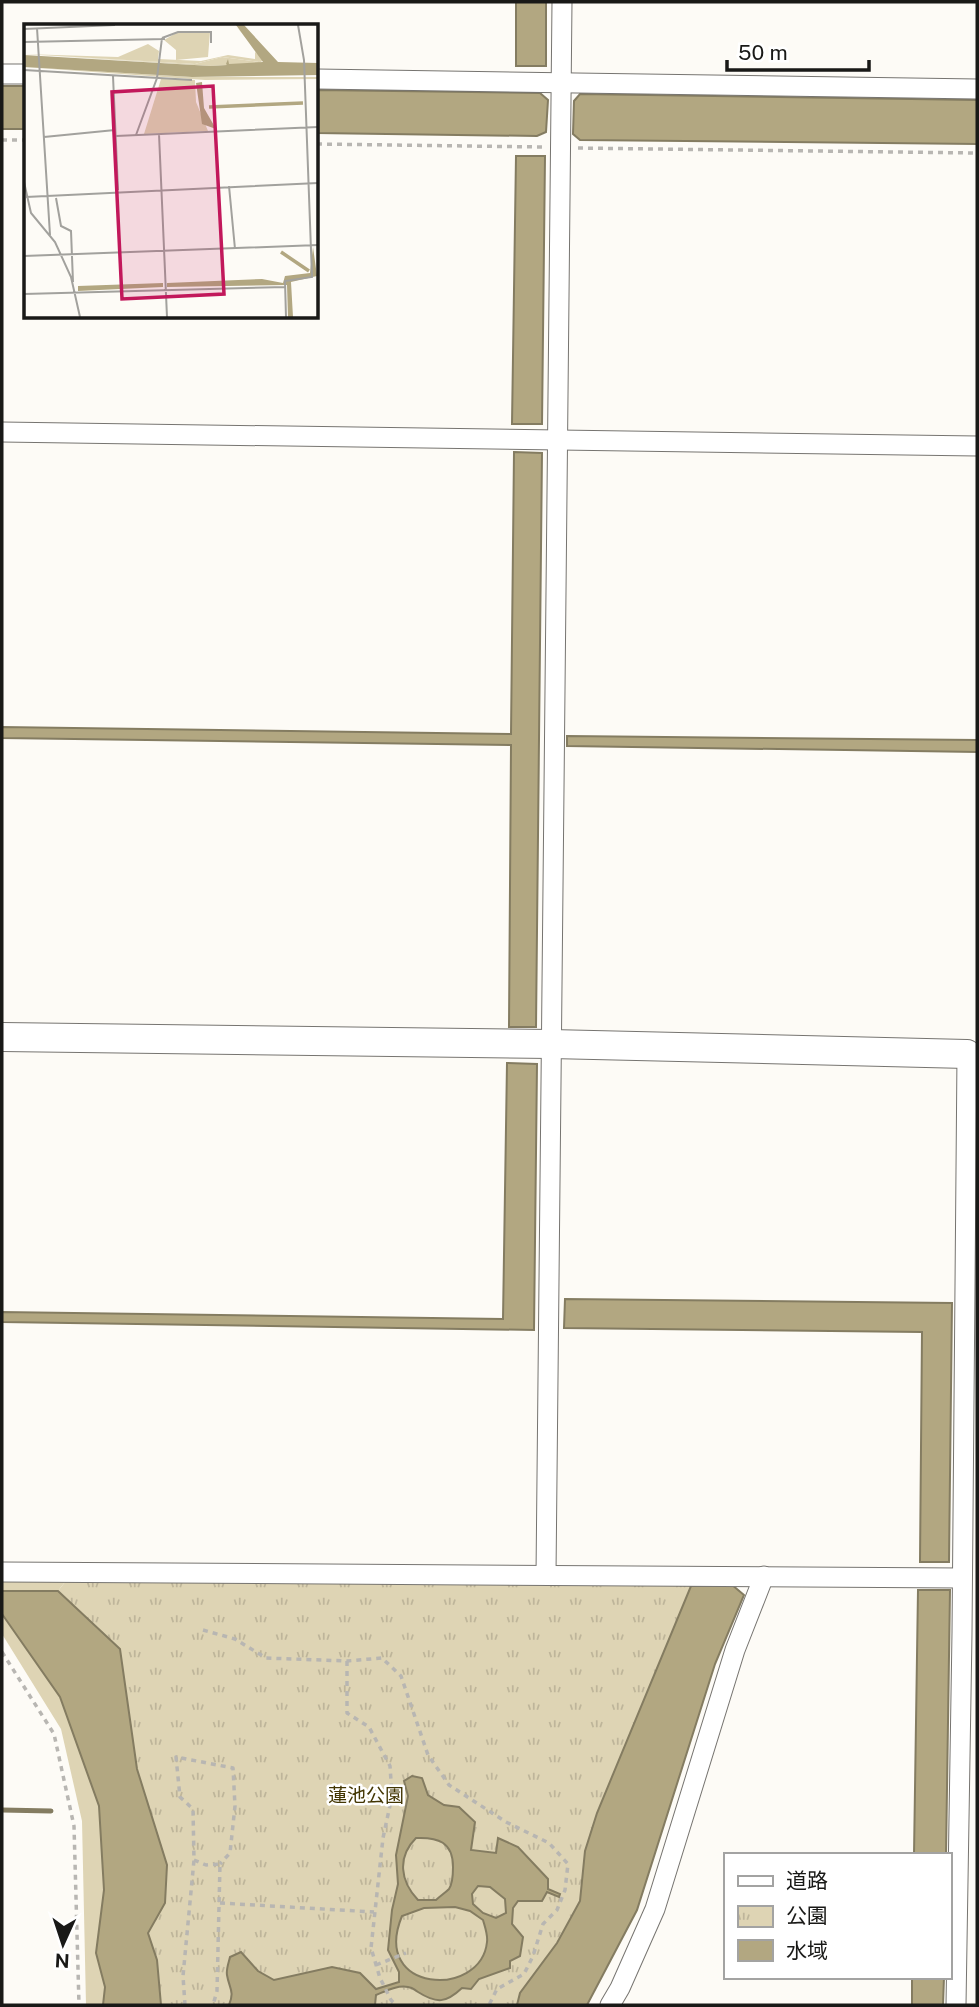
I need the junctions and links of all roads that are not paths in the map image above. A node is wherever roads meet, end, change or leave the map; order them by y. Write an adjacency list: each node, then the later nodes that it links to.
1 (562, 2): 5 (street)
2 (2, 74): 3 (street)
3 (24, 74)
4 (318, 79): 5 (street)
5 (561, 84): 6 (street); 8 (street)
6 (977, 89)
7 (2, 432): 8 (street)
8 (558, 440): 9 (street); 11 (street)
9 (977, 446)
10 (2, 1037): 11 (street)
11 (551, 1044): 12 (street); 14 (street)
12 (972, 1054): 16 (street)
13 (2, 1572): 14 (street)
14 (546, 1575): 15 (street)
15 (764, 1576): 16 (street); 18 (street)
16 (961, 1578): 17 (street)
17 (970, 1633): 19 (street)
18 (610, 2005)
19 (956, 2005)

